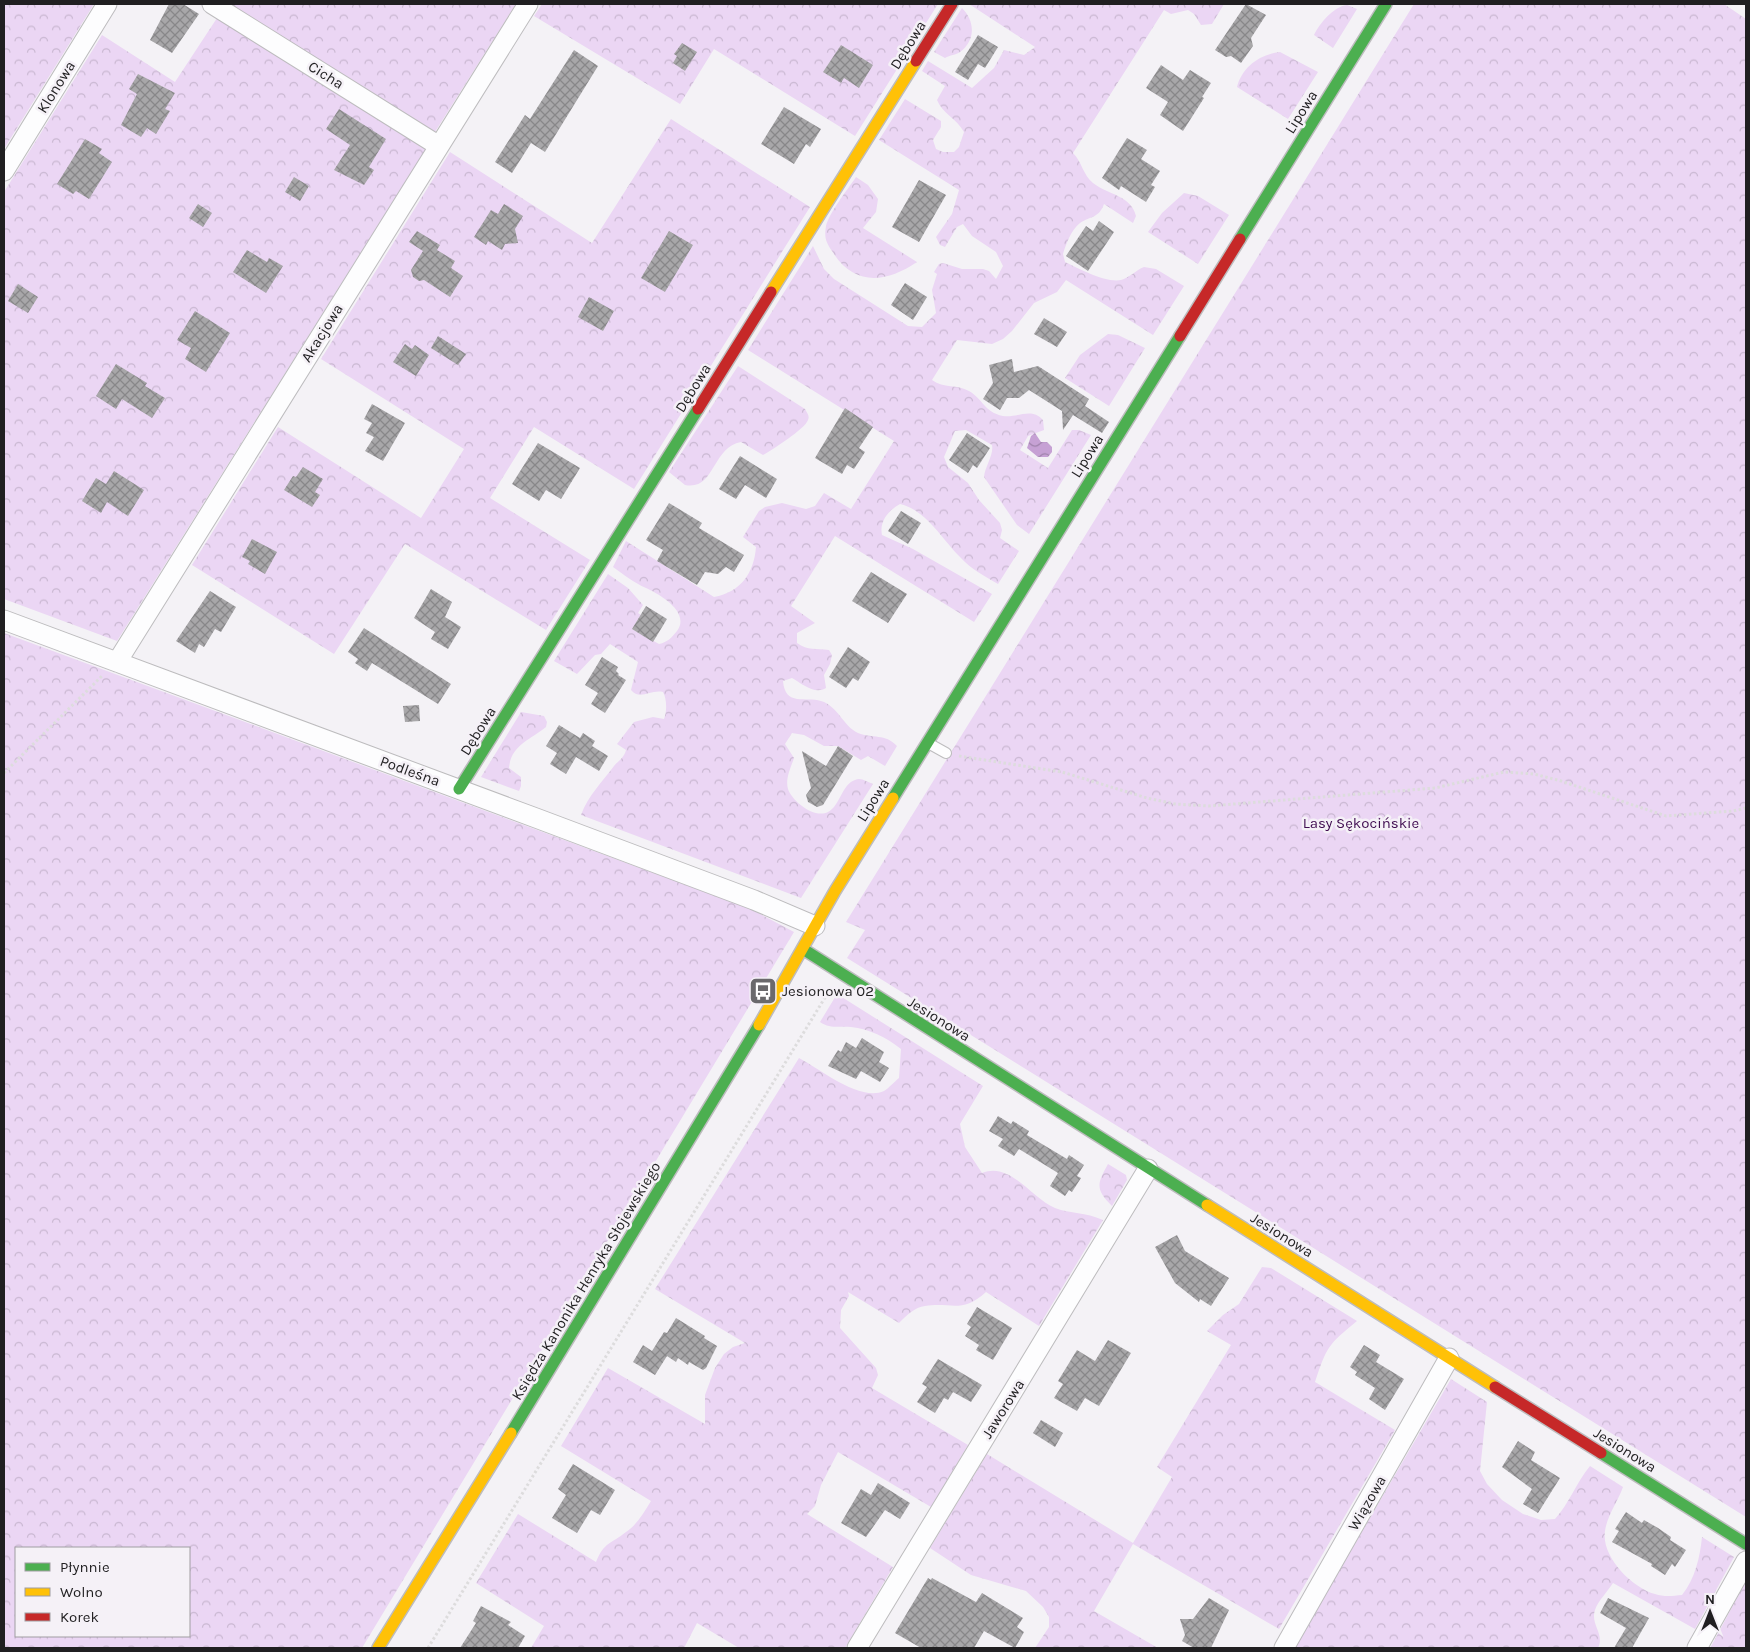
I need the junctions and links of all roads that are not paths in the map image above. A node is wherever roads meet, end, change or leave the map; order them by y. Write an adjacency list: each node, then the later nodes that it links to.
1 (107, 4): 7 (street, Klonowa)
2 (212, 4): 6 (street, Cicha)
3 (528, 4): 6 (street, Akacjowa)
4 (952, 4): 12 (street, Dębowa)
5 (1386, 4): 10 (street, Lipowa)
6 (439, 146): 9 (street, Akacjowa)
7 (4, 171)
8 (4, 620): 9 (street, Podleśna)
9 (117, 662): 12 (street, Podleśna)
10 (927, 742): 11 (lane); 13 (street, Lipowa)
11 (946, 753)
12 (459, 789): 13 (street, Podleśna)
13 (815, 926): 14 (street, Księdza Kanonika Henryka Słojewskiego)
14 (802, 950): 15 (street, Jesionowa); 19 (street, Księdza Kanonika Henryka Słojewskiego)
15 (1148, 1169): 16 (street, Jesionowa); 20 (street, Jaworowa)
16 (1449, 1358): 17 (street, Jesionowa); 21 (street, Wiązowa)
17 (1746, 1544)
18 (1746, 1561): 22 (street)
19 (378, 1648)
20 (857, 1648)
21 (1284, 1648)
22 (1697, 1648)

